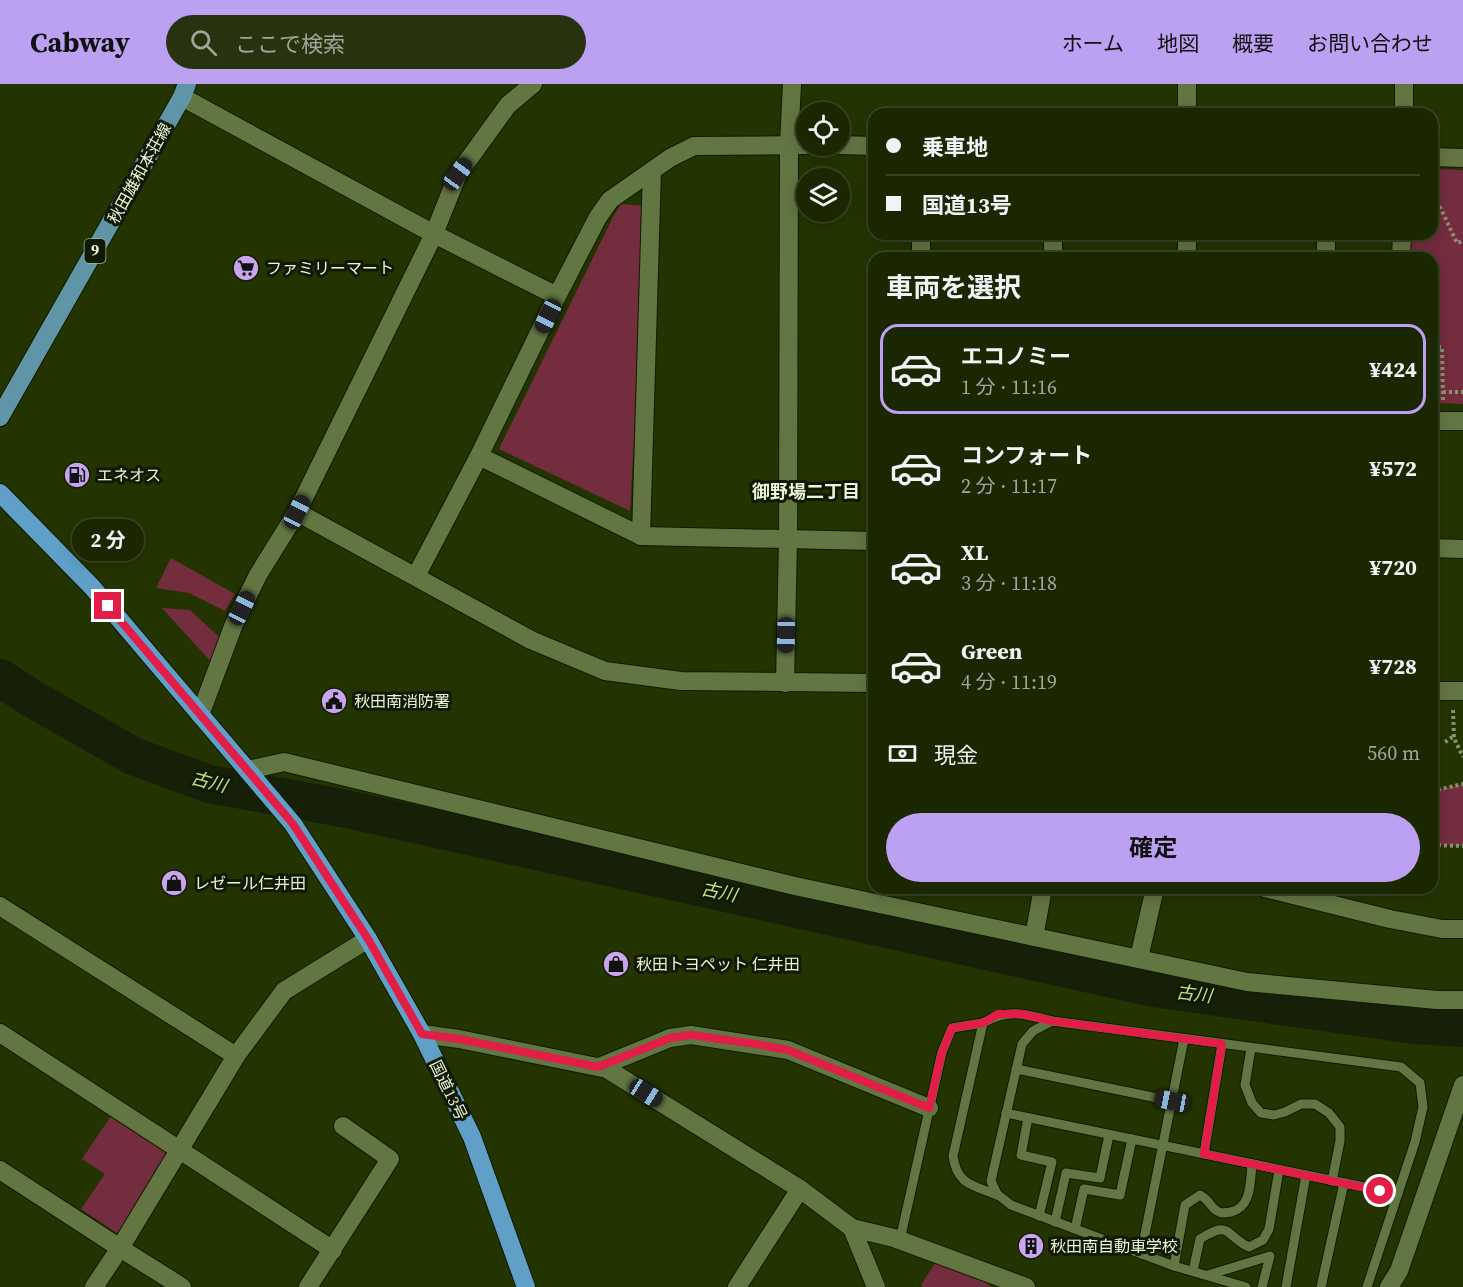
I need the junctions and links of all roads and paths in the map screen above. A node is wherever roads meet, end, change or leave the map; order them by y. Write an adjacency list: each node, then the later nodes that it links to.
1 (533, 84): 17 (street)
2 (792, 84): 8 (street)
3 (1187, 84): 6 (street)
4 (1404, 84): 7 (street)
5 (185, 90): 17 (street); 22 (main road, 秋田雄和本荘線 / 9)
6 (1187, 108)
7 (1404, 108)
8 (796, 124)
9 (796, 144): 15 (street)
10 (850, 145): 11 (street)
11 (868, 146)
12 (798, 156): 29 (street)
13 (1438, 157): 14 (street)
14 (1463, 158)
15 (652, 171): 19 (street); 28 (street)
16 (1438, 203): 18 (path)
17 (434, 234): 19 (street); 27 (street)
18 (1463, 241)
19 (557, 296): 25 (street)
20 (1438, 347): 21 (path)
21 (1463, 392)
22 (0, 417)
23 (1438, 421): 24 (street)
24 (1463, 421)
25 (479, 456): 28 (street); 33 (street)
26 (0, 494): 38 (highway, 国道13号)
27 (297, 512): 33 (street); 38 (street)
28 (641, 536): 29 (street)
29 (788, 540): 30 (street); 34 (street)
30 (868, 541)
31 (1438, 548): 32 (street)
32 (1463, 549)
33 (416, 576): 34 (street)
34 (785, 683): 35 (street)
35 (868, 683)
36 (1438, 691): 37 (street)
37 (1458, 691): 39 (path)
38 (200, 715): 42 (highway, 国道13号)
39 (1454, 736): 40 (path); 41 (path)
40 (1445, 742)
41 (1463, 757)
42 (250, 772): 52 (street); 53 (highway, 国道13号)
43 (1463, 784): 44 (path)
44 (1438, 790)
45 (1438, 845): 46 (path)
46 (1463, 846)
47 (1042, 894): 52 (street)
48 (1154, 894): 54 (street)
49 (1290, 894): 51 (street)
50 (0, 906): 63 (street)
51 (1463, 929)
52 (1034, 937): 54 (street)
53 (368, 939): 59 (highway, 国道13号); 63 (street)
54 (1139, 958): 55 (street)
55 (1463, 1000)
56 (1052, 1021): 57 (lane); 60 (lane); 65 (lane)
57 (983, 1023): 68 (lane); 85 (lane)
58 (0, 1034): 75 (street)
59 (422, 1034): 64 (street); 101 (highway, 国道13号)
60 (1184, 1039): 61 (lane); 67 (lane)
61 (1222, 1044): 62 (lane); 76 (lane)
62 (1251, 1048): 81 (lane); 84 (lane)
63 (236, 1056): 75 (street)
64 (598, 1067): 68 (street); 83 (street)
65 (1016, 1069): 67 (lane); 69 (lane)
66 (1463, 1085): 109 (street)
67 (1172, 1101): 74 (lane)
68 (929, 1108): 90 (lane)
69 (1006, 1113): 70 (lane); 85 (lane)
70 (1028, 1118): 72 (lane); 86 (lane)
71 (343, 1126): 92 (street)
72 (1109, 1135): 73 (lane); 87 (lane)
73 (1132, 1139): 74 (lane); 89 (lane)
74 (1163, 1146): 76 (lane); 93 (lane)
75 (180, 1151): 91 (street); 92 (street)
76 (1204, 1154): 77 (lane)
77 (1252, 1164): 79 (lane); 94 (lane)
78 (0, 1170): 91 (street)
79 (1279, 1170): 80 (lane); 95 (lane)
80 (1306, 1175): 81 (lane); 106 (lane)
81 (1332, 1181): 82 (lane)
82 (1344, 1183): 84 (lane); 107 (lane)
83 (800, 1189): 88 (street); 102 (street)
84 (1398, 1194): 108 (lane)
85 (997, 1195): 86 (lane)
86 (1039, 1216): 87 (lane)
87 (1054, 1222): 89 (lane)
88 (852, 1228): 90 (street); 103 (street)
89 (1075, 1229): 93 (lane)
90 (900, 1240): 97 (street)
91 (120, 1248): 98 (street); 99 (street)
92 (333, 1250): 100 (street)
93 (1141, 1254): 94 (lane)
94 (1174, 1266): 95 (lane)
95 (1193, 1271): 96 (lane)
96 (1207, 1276): 104 (lane); 105 (lane)
97 (1022, 1286)
98 (94, 1287)
99 (182, 1287)
100 (308, 1287)
101 (526, 1287)
102 (737, 1287)
103 (876, 1287)
104 (1246, 1287)
105 (1262, 1287)
106 (1286, 1287)
107 (1322, 1287)
108 (1367, 1287)
109 (1389, 1287)

